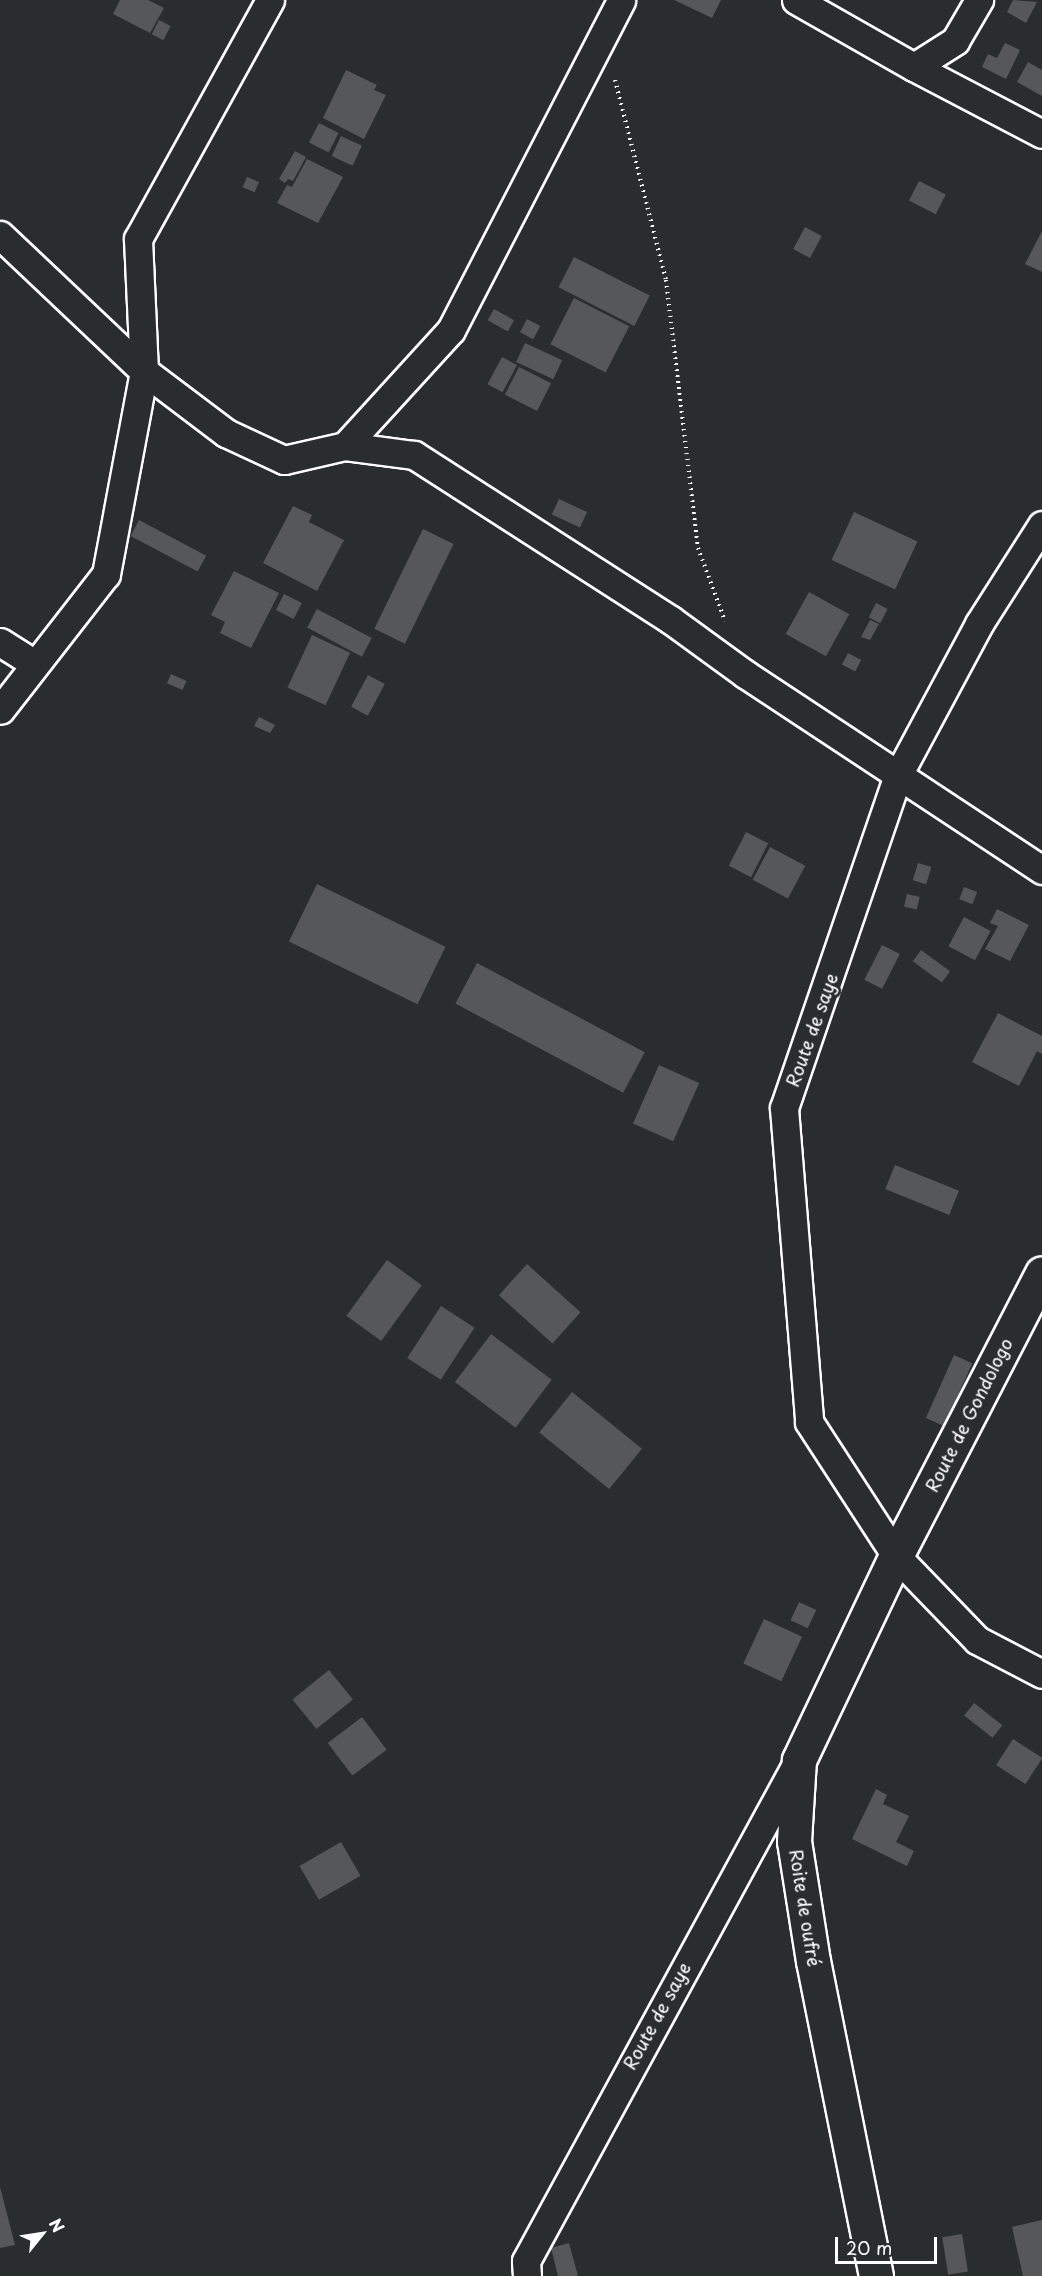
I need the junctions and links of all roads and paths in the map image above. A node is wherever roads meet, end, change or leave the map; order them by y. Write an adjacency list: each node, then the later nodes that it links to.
1 (270, 0): 9 (street)
2 (621, 0): 5 (street)
3 (796, 0): 6 (street)
4 (979, 0): 6 (street)
5 (604, 36): 10 (street); 14 (path)
6 (914, 67): 7 (street)
7 (1042, 134)
8 (0, 235): 9 (street)
9 (144, 371): 10 (street); 13 (street)
10 (345, 446): 14 (street)
11 (1042, 525): 16 (street, Route de saye)
12 (0, 642): 13 (street)
13 (35, 664): 15 (street)
14 (745, 674): 16 (street)
15 (0, 710)
16 (898, 775): 17 (street); 19 (street, Route de saye)
17 (1042, 870)
18 (1042, 1273): 19 (street, Route de Gondologo)
19 (896, 1556): 20 (street, Route de saye); 21 (street, Roite de oufré)
20 (1042, 1674)
21 (799, 1760): 22 (street, Route de saye); 23 (street, Roite de oufré)
22 (527, 2276)
23 (876, 2276)

